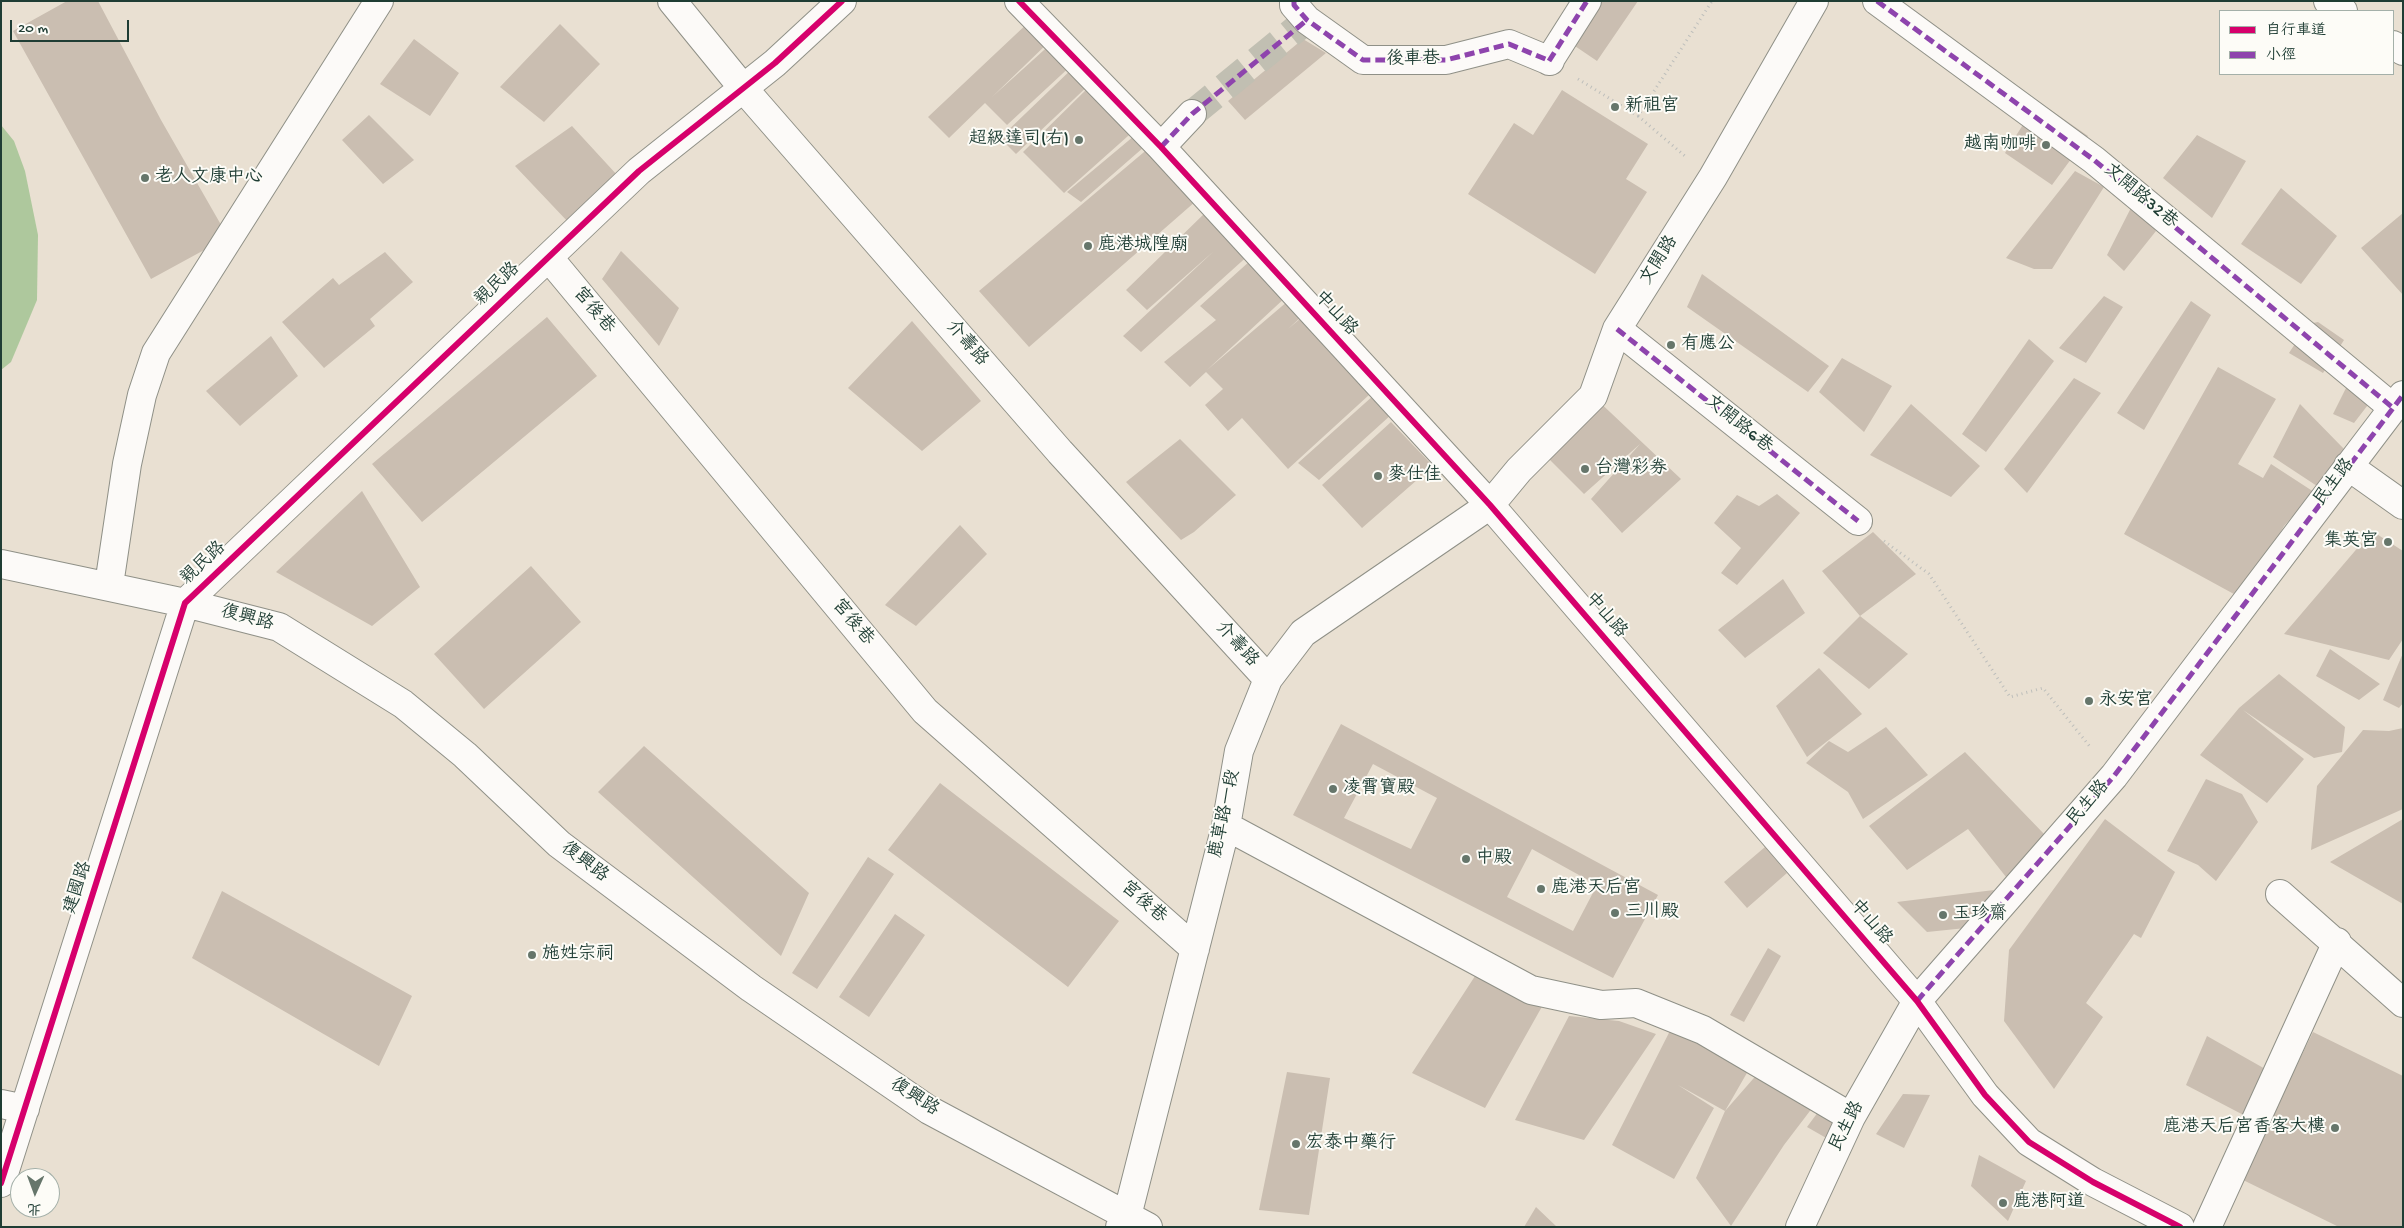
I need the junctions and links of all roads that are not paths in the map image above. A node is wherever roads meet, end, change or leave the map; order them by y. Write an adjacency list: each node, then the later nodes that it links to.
1 (378, 1): 22 (street)
2 (672, 1): 11 (street, 介壽路)
3 (842, 1): 11 (street, 親民路)
4 (1019, 1): 13 (street, 中山路)
5 (1294, 1): 6 (street, 後車巷)
6 (1587, 1)
7 (1814, 1): 15 (street, 文開路)
8 (1877, 1): 16 (street, 文開路32巷)
9 (2328, 1): 10 (street)
10 (2342, 10)
11 (743, 88): 14 (street, 親民路); 24 (street, 介壽路)
12 (1192, 114): 13 (street)
13 (1161, 146): 18 (street, 中山路)
14 (549, 258): 23 (street, 親民路); 28 (street, 宮後巷)
15 (1617, 329): 18 (street, 文開路); 20 (street, 文開路6巷)
16 (2398, 401): 17 (street, 民生路)
17 (2348, 466): 19 (street); 29 (street, 民生路)
18 (1490, 505): 24 (street, 鹿草路一段); 29 (street, 中山路)
19 (2403, 505)
20 (1858, 521)
21 (1, 564): 22 (street, 復興路)
22 (109, 585): 23 (street, 復興路)
23 (185, 602): 31 (street, 建國路); 34 (street, 復興路)
24 (1268, 679): 25 (street, 鹿草路一段)
25 (1226, 826): 28 (street, 鹿草路一段); 32 (street)
26 (2280, 894): 27 (street)
27 (2337, 942): 30 (street); 37 (street)
28 (1195, 949): 34 (street, 鹿草路一段)
29 (1917, 1001): 32 (street, 民生路); 36 (street, 中山路)
30 (2403, 1003)
31 (13, 1107): 33 (street, 建國路)
32 (1851, 1117): 35 (street, 民生路)
33 (1, 1182)
34 (1132, 1223)
35 (1800, 1227)
36 (2180, 1227)
37 (2207, 1227)

